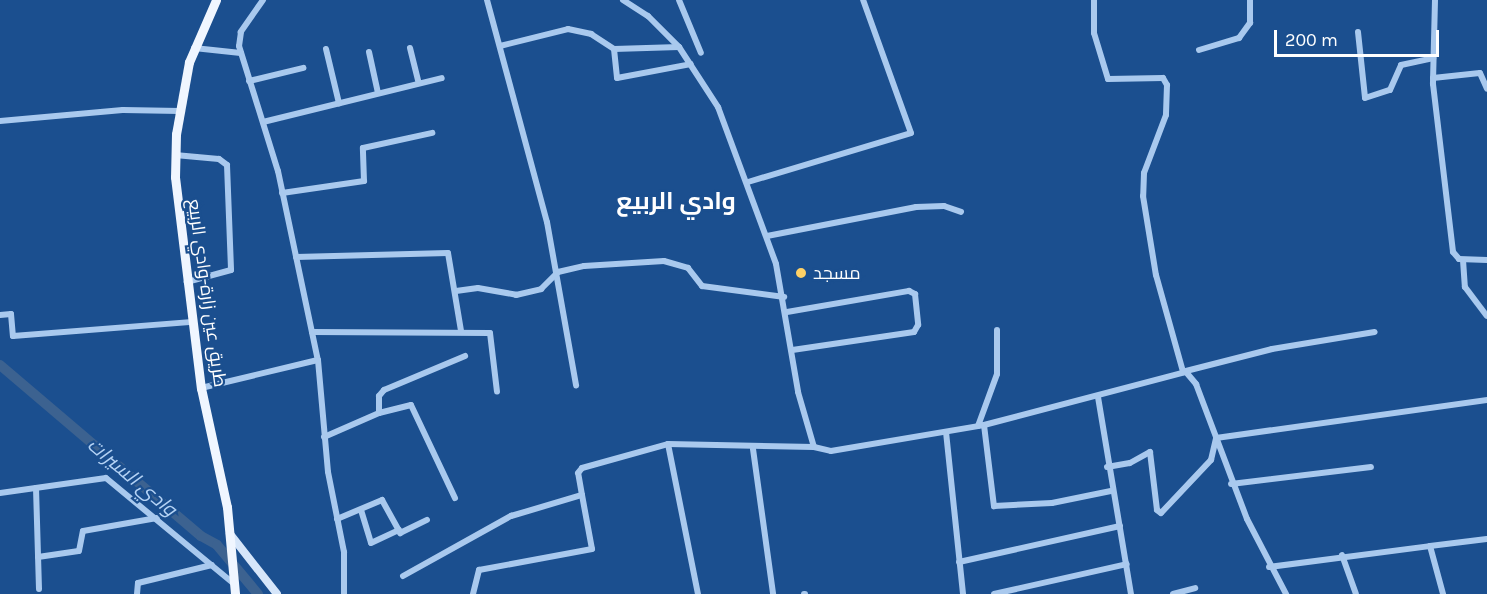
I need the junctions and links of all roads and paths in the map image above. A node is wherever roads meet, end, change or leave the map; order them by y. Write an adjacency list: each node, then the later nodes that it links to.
1 (216, 0): 13 (main road, طريق عين زارة-وادي الربيع)
2 (263, 0): 19 (street)
3 (487, 0): 11 (street)
4 (623, 0): 12 (street)
5 (679, 0): 20 (street)
6 (863, 0): 36 (street)
7 (1094, 0): 58 (street)
8 (1250, 0): 17 (street)
9 (1435, 0): 21 (street)
10 (1358, 32): 21 (street)
11 (500, 46): 16 (street); 43 (street)
12 (680, 47): 16 (street); 22 (street)
13 (193, 48): 19 (street); 31 (main road, طريق عين زارة-وادي الربيع)
14 (410, 48): 27 (street)
15 (326, 49): 30 (street)
16 (614, 50): 22 (street)
17 (1199, 50)
18 (369, 52): 29 (street)
19 (241, 53): 26 (street)
20 (701, 53)
21 (1433, 58): 25 (street)
22 (692, 64): 36 (street)
23 (303, 68): 26 (street)
24 (442, 78): 27 (street)
25 (1433, 78): 28 (street); 41 (street)
26 (249, 81): 33 (street)
27 (419, 83): 29 (street)
28 (1487, 89)
29 (378, 93): 30 (street)
30 (339, 103): 33 (street)
31 (180, 111): 32 (street); 35 (main road, طريق عين زارة-وادي الربيع)
32 (0, 122)
33 (263, 122): 37 (street)
34 (432, 133): 37 (street)
35 (175, 155): 44 (main road, طريق عين زارة-وادي الربيع); 44 (street)
36 (748, 183): 39 (street)
37 (282, 193): 40 (street)
38 (962, 212): 39 (street)
39 (767, 236): 46 (street)
40 (296, 257): 45 (street); 53 (street)
41 (1463, 260): 42 (street); 49 (street)
42 (1487, 260)
43 (558, 272): 45 (street); 46 (street); 59 (street)
44 (187, 282): 50 (main road, طريق عين زارة-وادي الربيع)
45 (456, 291): 52 (street)
46 (784, 297): 47 (street)
47 (787, 312): 55 (street); 55 (street)
48 (0, 315): 50 (street)
49 (1487, 316)
50 (192, 322): 60 (main road, طريق عين زارة-وادي الربيع)
51 (997, 330): 65 (street)
52 (461, 331): 53 (street); 61 (street)
53 (312, 332): 57 (street)
54 (1375, 332): 58 (street)
55 (792, 350): 70 (street)
56 (465, 356): 64 (street)
57 (318, 360): 60 (street); 67 (street)
58 (1184, 372): 62 (street); 68 (street)
59 (576, 385)
60 (201, 388): 86 (main road, طريق عين زارة-وادي الربيع)
61 (497, 392)
62 (1098, 397): 65 (street); 72 (street)
63 (1487, 400): 68 (street)
64 (379, 412): 67 (street); 79 (street)
65 (981, 425): 66 (street); 76 (street)
66 (946, 432): 70 (street); 91 (street)
67 (324, 437): 82 (street)
68 (1216, 438): 72 (street); 74 (street)
69 (668, 444): 71 (street); 78 (street); 103 (street)
70 (814, 447): 71 (street)
71 (753, 449): 104 (street)
72 (1107, 467): 76 (street)
73 (1371, 467): 74 (street)
74 (1231, 484): 94 (street)
75 (36, 488): 77 (street); 81 (street); 90 (street)
76 (1111, 491): 84 (street)
77 (0, 493)
78 (582, 495): 95 (street); 102 (street)
79 (455, 498)
80 (361, 510): 82 (street); 85 (street); 85 (street)
81 (157, 518): 90 (street); 93 (street)
82 (337, 519): 101 (street)
83 (427, 520): 85 (street)
84 (1120, 526): 91 (street); 92 (street)
85 (399, 530)
86 (230, 534): 98 (main road, طريق عين زارة-وادي الربيع); 100 (main road)
87 (1487, 538): 88 (street)
88 (1430, 546): 89 (street); 111 (street)
89 (1342, 555): 94 (street); 110 (street)
90 (38, 557): 97 (street)
91 (959, 562): 105 (street)
92 (1127, 564): 106 (street); 107 (street)
93 (212, 565): 98 (street); 99 (street)
94 (1269, 567): 109 (street)
95 (403, 576)
96 (1195, 588): 108 (street)
97 (39, 589)
98 (234, 589)
99 (137, 594)
100 (277, 594)
101 (345, 594)
102 (473, 594)
103 (698, 594)
104 (773, 594)
105 (963, 594)
106 (994, 594)
107 (1131, 594)
108 (1173, 594)
109 (1286, 594)
110 (1356, 594)
111 (1443, 594)

